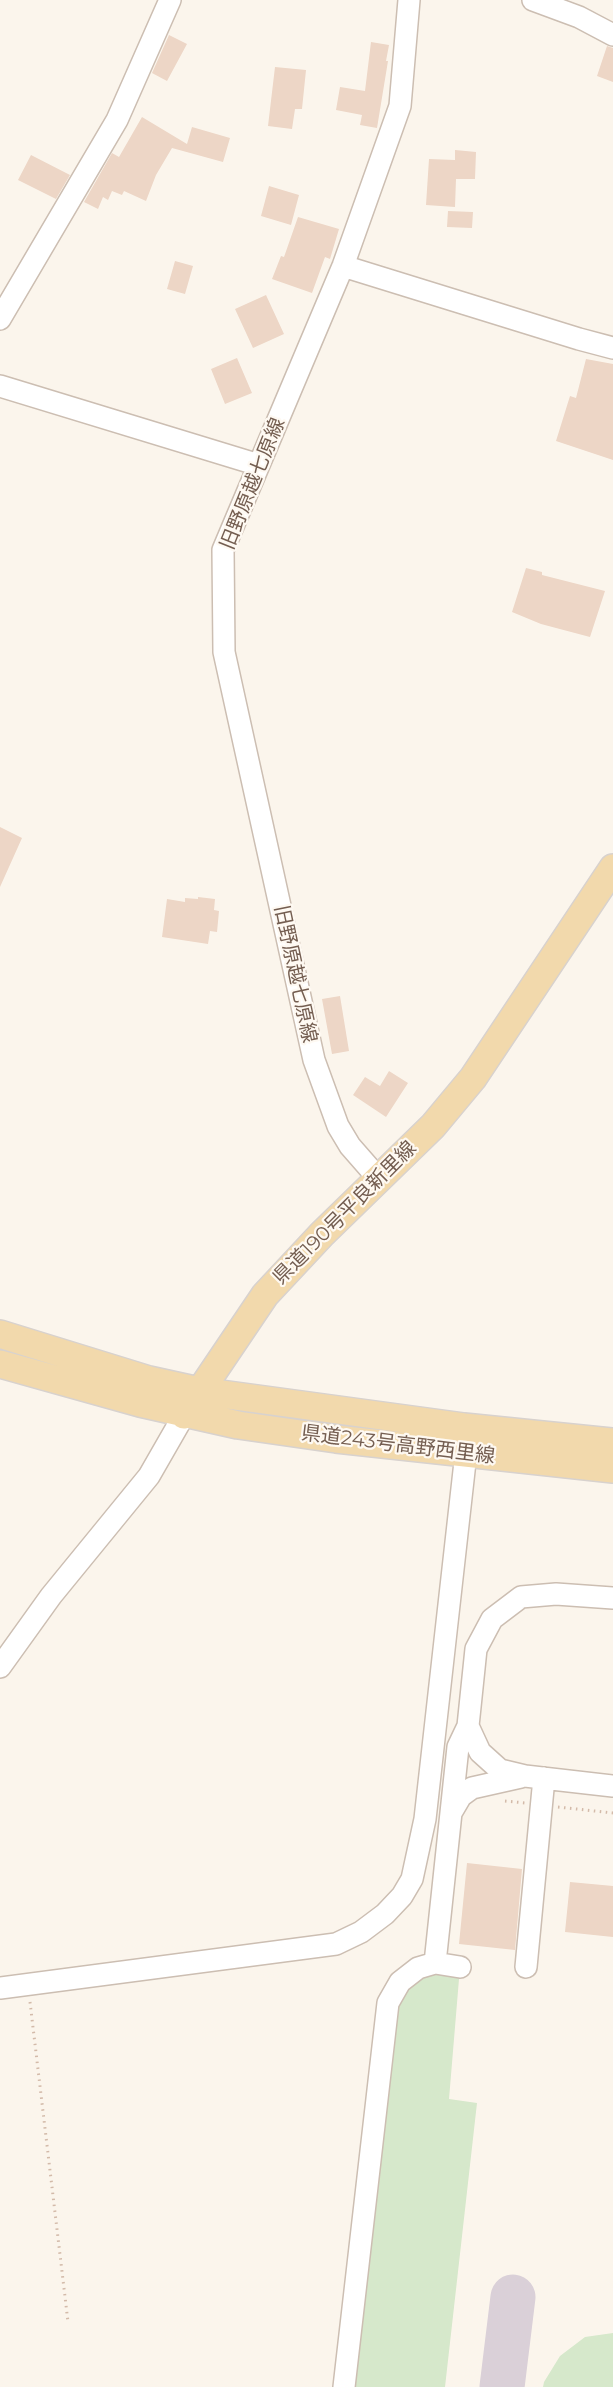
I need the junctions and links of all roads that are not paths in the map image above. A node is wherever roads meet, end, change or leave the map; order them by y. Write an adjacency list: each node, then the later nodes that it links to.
1 (170, 0): 6 (street)
2 (409, 0): 5 (street, 旧野原越七原線)
3 (533, 0): 4 (street)
4 (613, 35)
5 (343, 266): 7 (street); 9 (street, 旧野原越七原線)
6 (0, 319)
7 (613, 348)
8 (0, 386): 9 (street)
9 (259, 465): 11 (street, 旧野原越七原線)
10 (613, 868): 11 (main road, 県道190号平良新里線)
11 (378, 1178): 14 (main road, 県道190号平良新里線)
12 (0, 1335): 14 (main road)
13 (0, 1364): 15 (main road)
14 (199, 1391): 15 (main road, 県道190号平良新里線); 16 (main road, 県道243号高野西里線)
15 (184, 1415): 17 (main road, 県道243号高野西里線); 20 (street)
16 (613, 1442)
17 (466, 1453): 18 (main road, 県道243号高野西里線); 28 (street)
18 (613, 1469)
19 (613, 1599): 21 (street)
20 (0, 1667)
21 (468, 1726): 22 (street); 24 (street)
22 (534, 1777): 23 (street); 24 (street); 27 (street)
23 (613, 1786)
24 (451, 1813): 25 (street)
25 (435, 1964): 26 (street); 29 (street)
26 (460, 1967)
27 (526, 1967)
28 (0, 1989)
29 (344, 2387)

